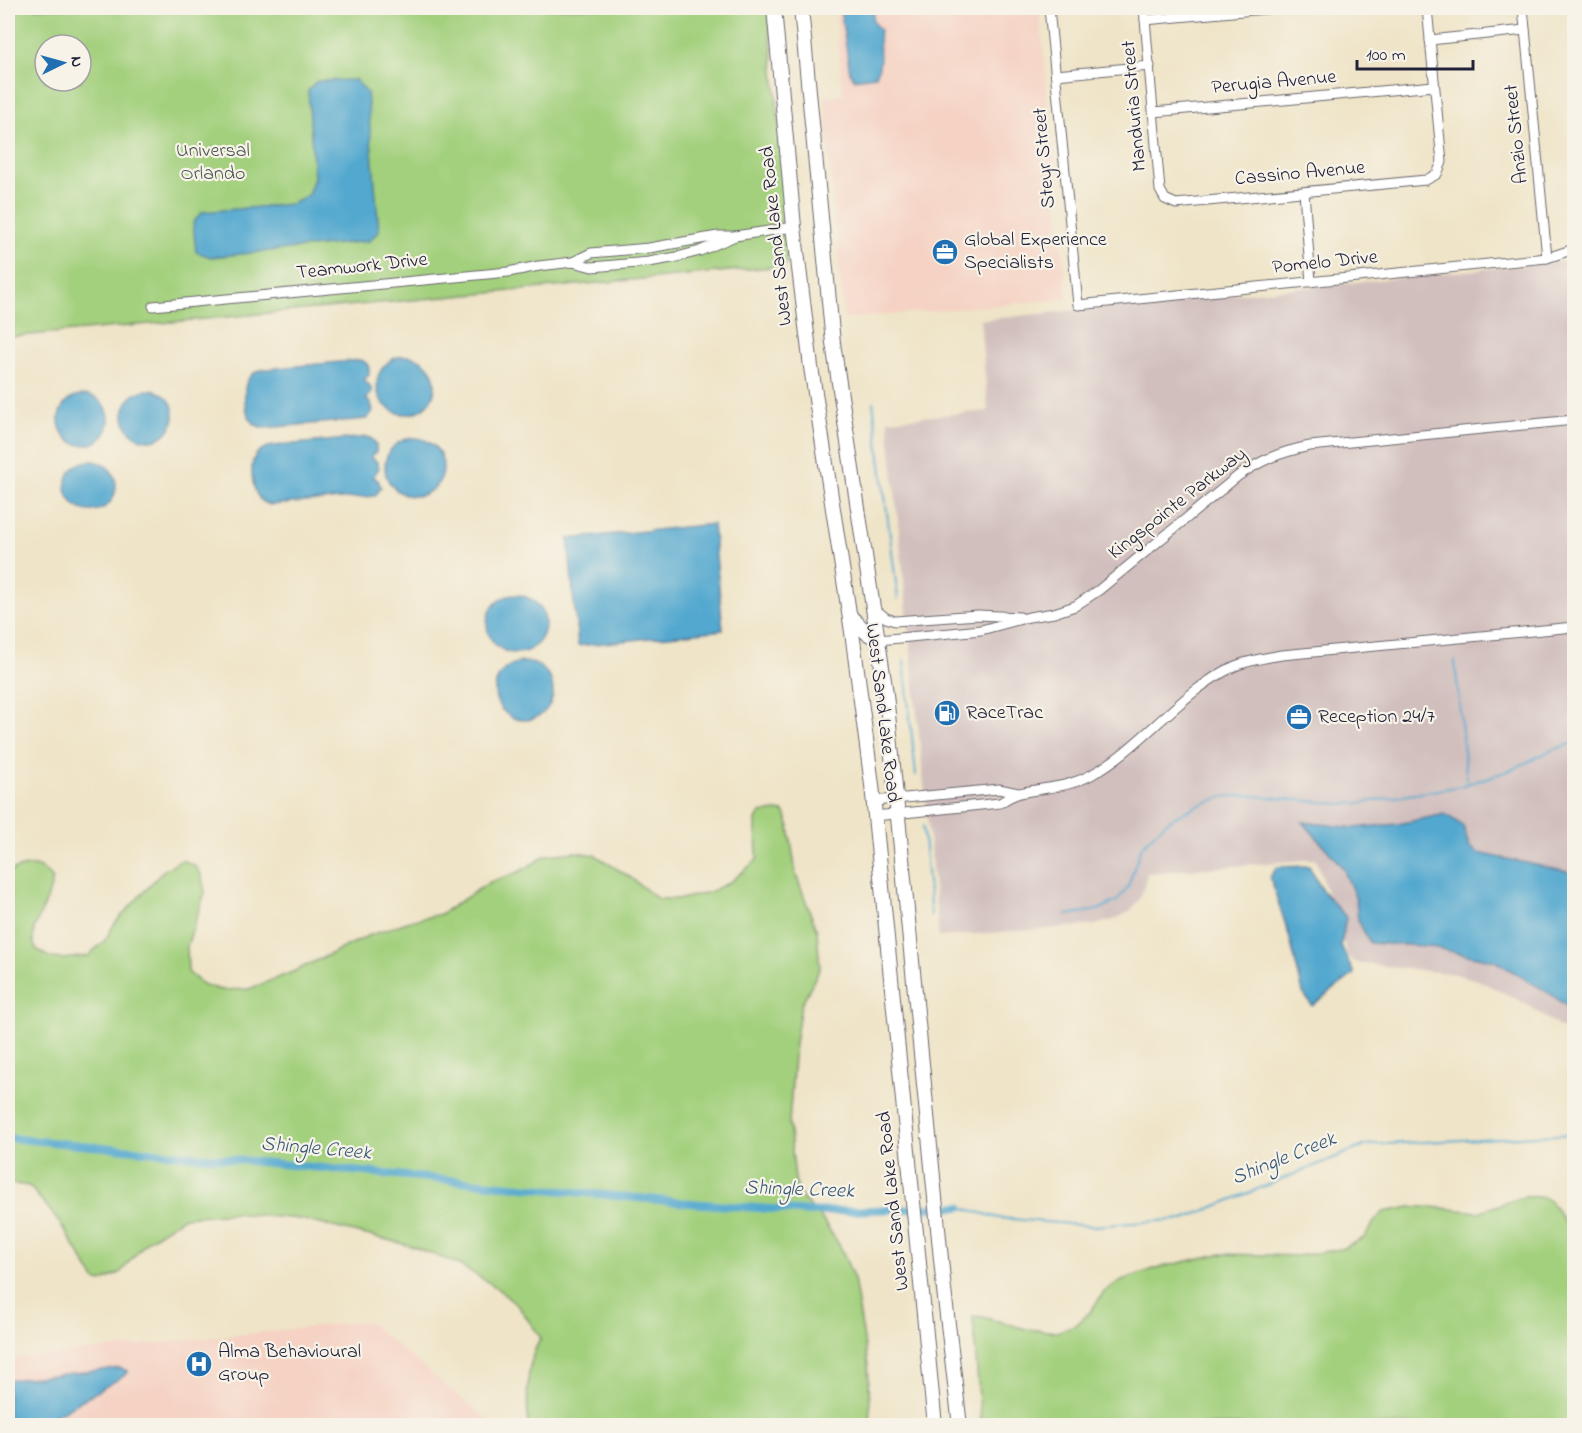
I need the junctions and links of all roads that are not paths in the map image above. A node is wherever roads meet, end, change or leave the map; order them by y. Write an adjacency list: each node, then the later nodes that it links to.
1 (774, 8): 17 (main road, West Sand Lake Road)
2 (801, 8): 26 (main road, West Sand Lake Road)
3 (1049, 8): 12 (street, Steyr Street)
4 (1144, 8): 8 (street, Manduria Street)
5 (1276, 8): 8 (street)
6 (1427, 8): 10 (street)
7 (1523, 8): 9 (street, Anzio Street)
8 (1145, 20): 11 (street, Manduria Street)
9 (1525, 30): 10 (street); 20 (street, Anzio Street)
10 (1430, 40): 13 (street)
11 (1150, 66): 12 (street); 14 (street, Manduria Street)
12 (1056, 75): 23 (street, Steyr Street)
13 (1434, 86): 14 (street, Perugia Avenue); 15 (street, Cassino Avenue)
14 (1154, 112): 16 (street, Manduria Street)
15 (1304, 192): 16 (street, Cassino Avenue); 22 (street)
16 (1165, 199)
17 (794, 227): 18 (street, Teamwork Drive); 27 (main road, West Sand Lake Road)
18 (735, 236): 21 (street, Teamwork Drive); 21 (street, Teamwork Drive)
19 (1575, 249): 20 (street, Pomelo Drive)
20 (1547, 258): 22 (street, Pomelo Drive)
21 (573, 262): 24 (street, Teamwork Drive)
22 (1311, 282): 23 (street, Pomelo Drive)
23 (1078, 305)
24 (153, 306)
25 (1575, 420): 28 (street, Kingspointe Parkway)
26 (875, 609): 28 (street, Kingspointe Parkway); 30 (main road, West Sand Lake Road)
27 (849, 614): 30 (main road); 34 (main road, West Sand Lake Road)
28 (1029, 618): 30 (street, Kingspointe Parkway)
29 (1575, 627): 32 (street)
30 (879, 640): 33 (main road, West Sand Lake Road)
31 (966, 792): 32 (street); 33 (street); 35 (street)
32 (1018, 794): 35 (street)
33 (897, 798): 34 (street); 36 (main road, West Sand Lake Road)
34 (874, 801): 37 (main road, West Sand Lake Road)
35 (967, 807): 36 (street)
36 (899, 814): 37 (street); 39 (main road, West Sand Lake Road)
37 (875, 816): 38 (main road, West Sand Lake Road)
38 (935, 1425)
39 (960, 1425)

